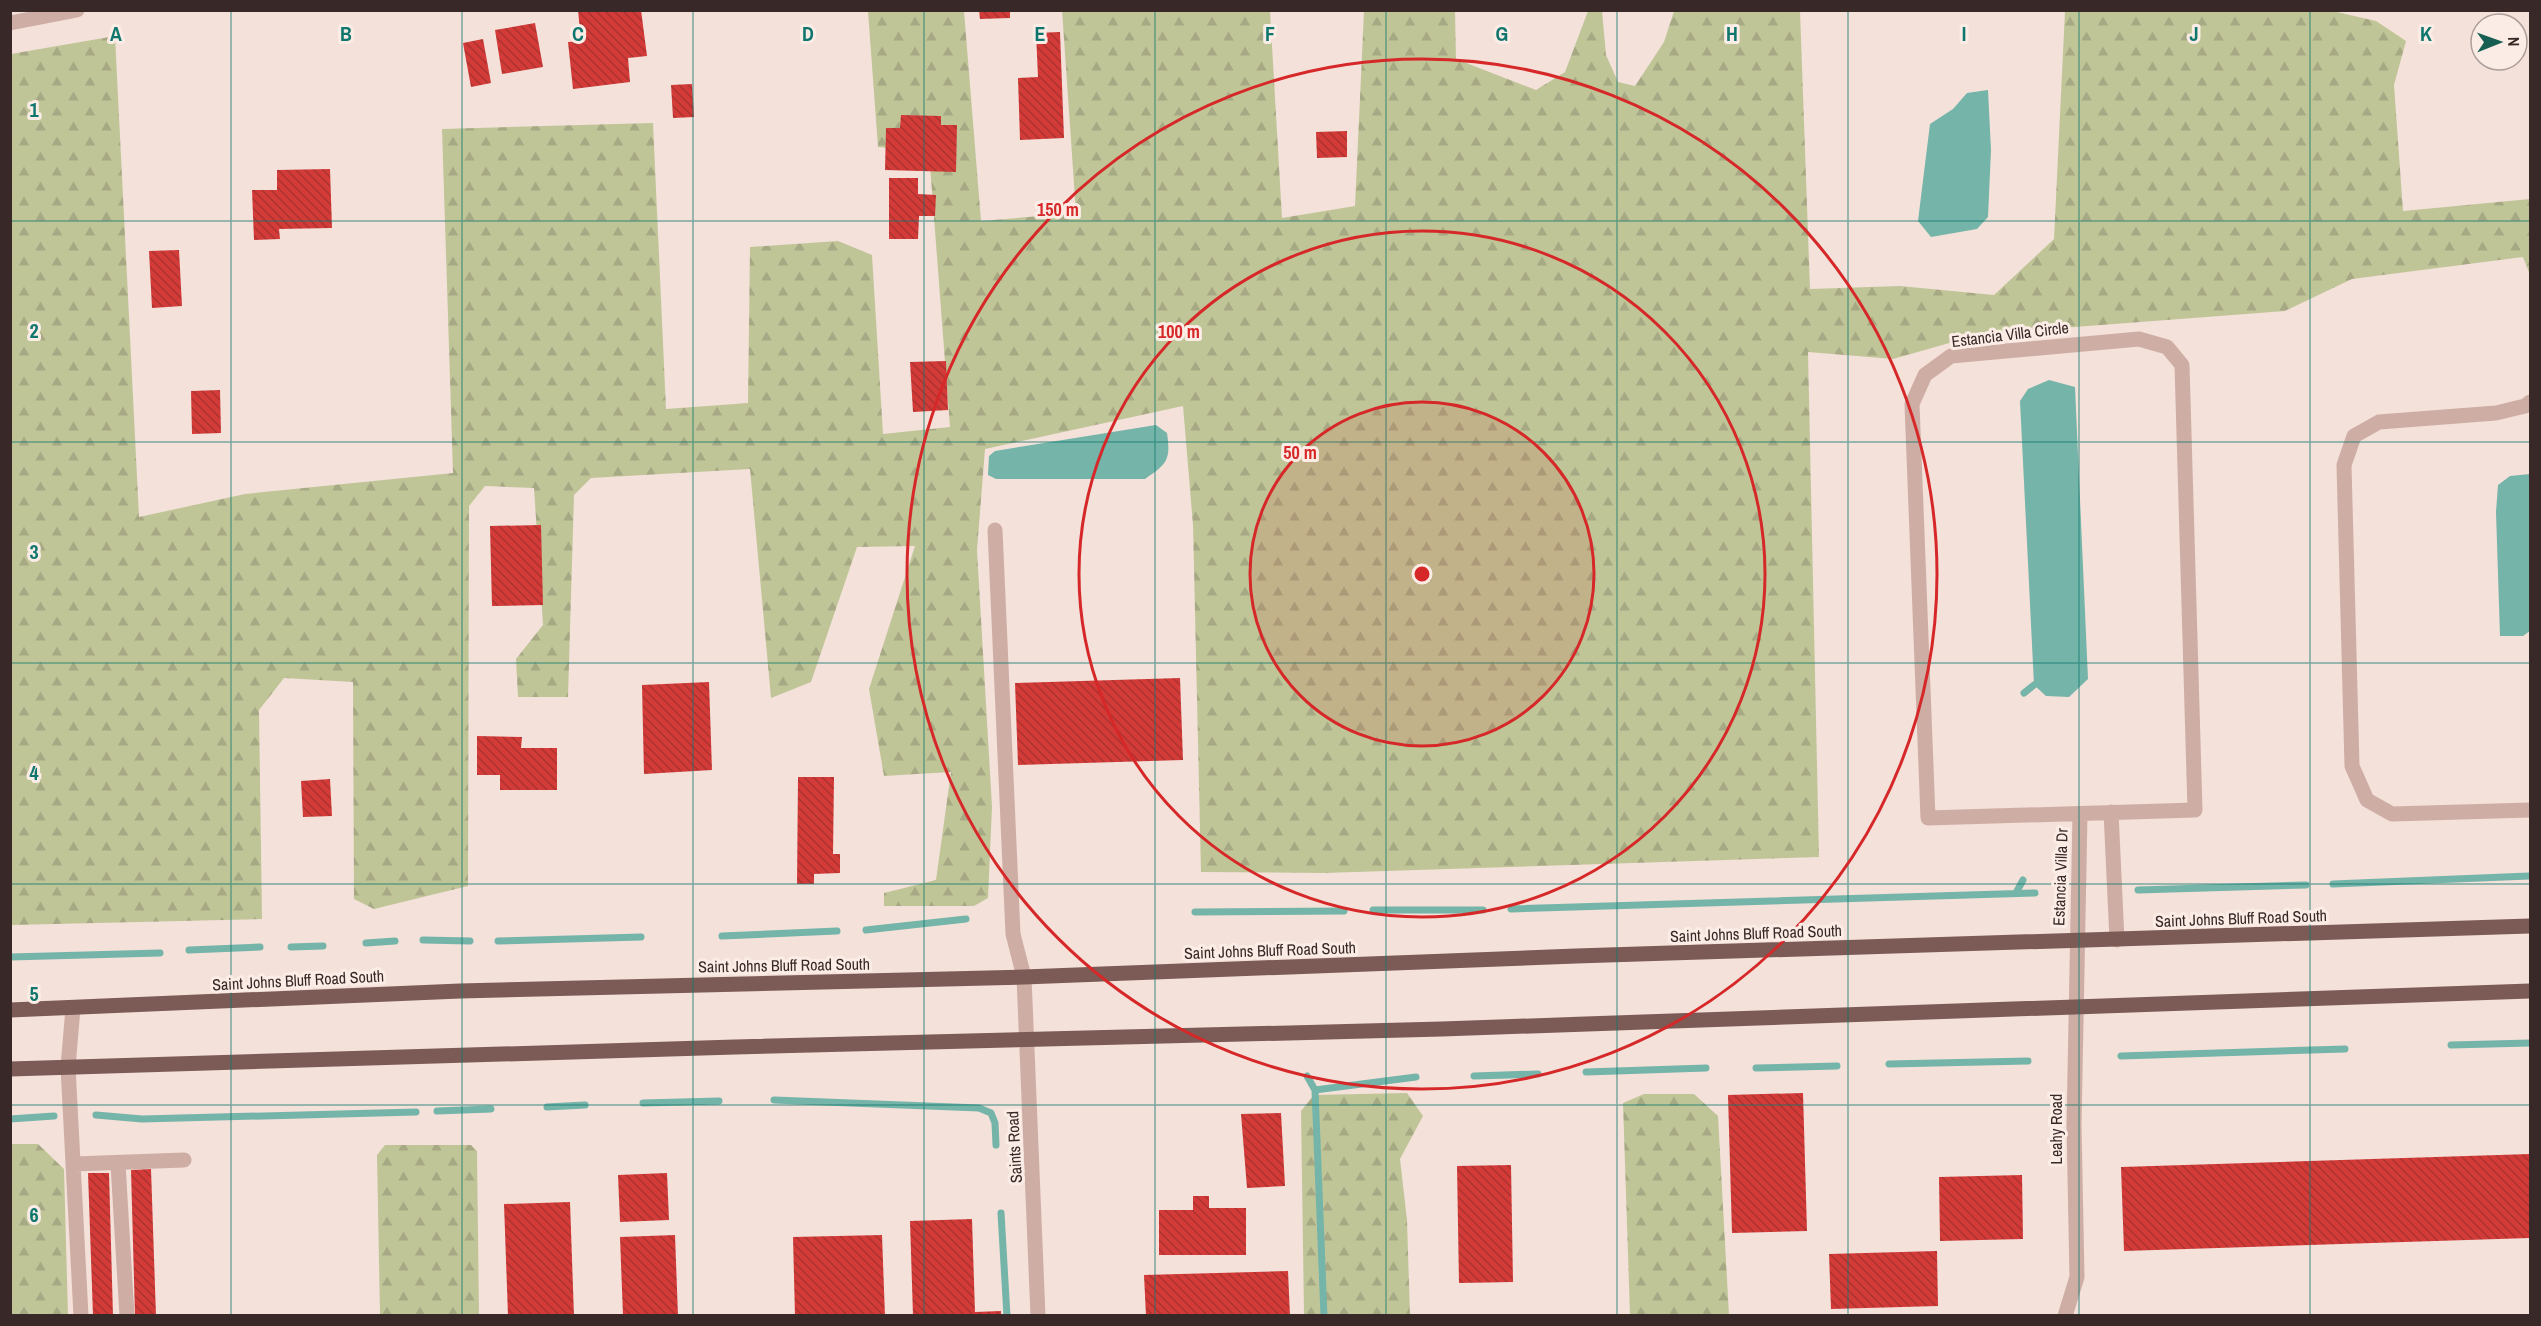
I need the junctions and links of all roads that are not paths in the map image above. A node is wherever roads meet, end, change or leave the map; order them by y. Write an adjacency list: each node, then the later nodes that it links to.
1 (77, 10): 2 (street)
2 (10, 23)
3 (2530, 402): 5 (street)
4 (995, 530): 11 (street, Saints Road)
5 (2530, 810)
6 (2111, 812): 7 (street, Estancia Villa Circle); 7 (street, Estancia Villa Circle); 9 (street)
7 (2080, 814): 10 (street, Estancia Villa Dr)
8 (2530, 926): 9 (main road, Saint Johns Bluff Road South)
9 (2117, 940): 10 (main road, Saint Johns Bluff Road South)
10 (2076, 942): 11 (main road, Saint Johns Bluff Road South); 14 (street, Leahy Road)
11 (1024, 977): 13 (main road, Saint Johns Bluff Road South); 16 (street, Saints Road)
12 (2530, 991): 14 (main road)
13 (73, 1008): 15 (main road, Saint Johns Bluff Road South); 17 (street)
14 (2076, 1008): 16 (main road); 25 (street, Leahy Road)
15 (10, 1010)
16 (1027, 1040): 17 (main road); 24 (street, Saints Road)
17 (68, 1067): 18 (main road); 20 (street)
18 (10, 1069)
19 (184, 1160): 21 (street)
20 (74, 1164): 21 (street); 22 (street)
21 (118, 1164): 23 (street)
22 (81, 1316)
23 (127, 1316)
24 (1038, 1316)
25 (2065, 1316)

